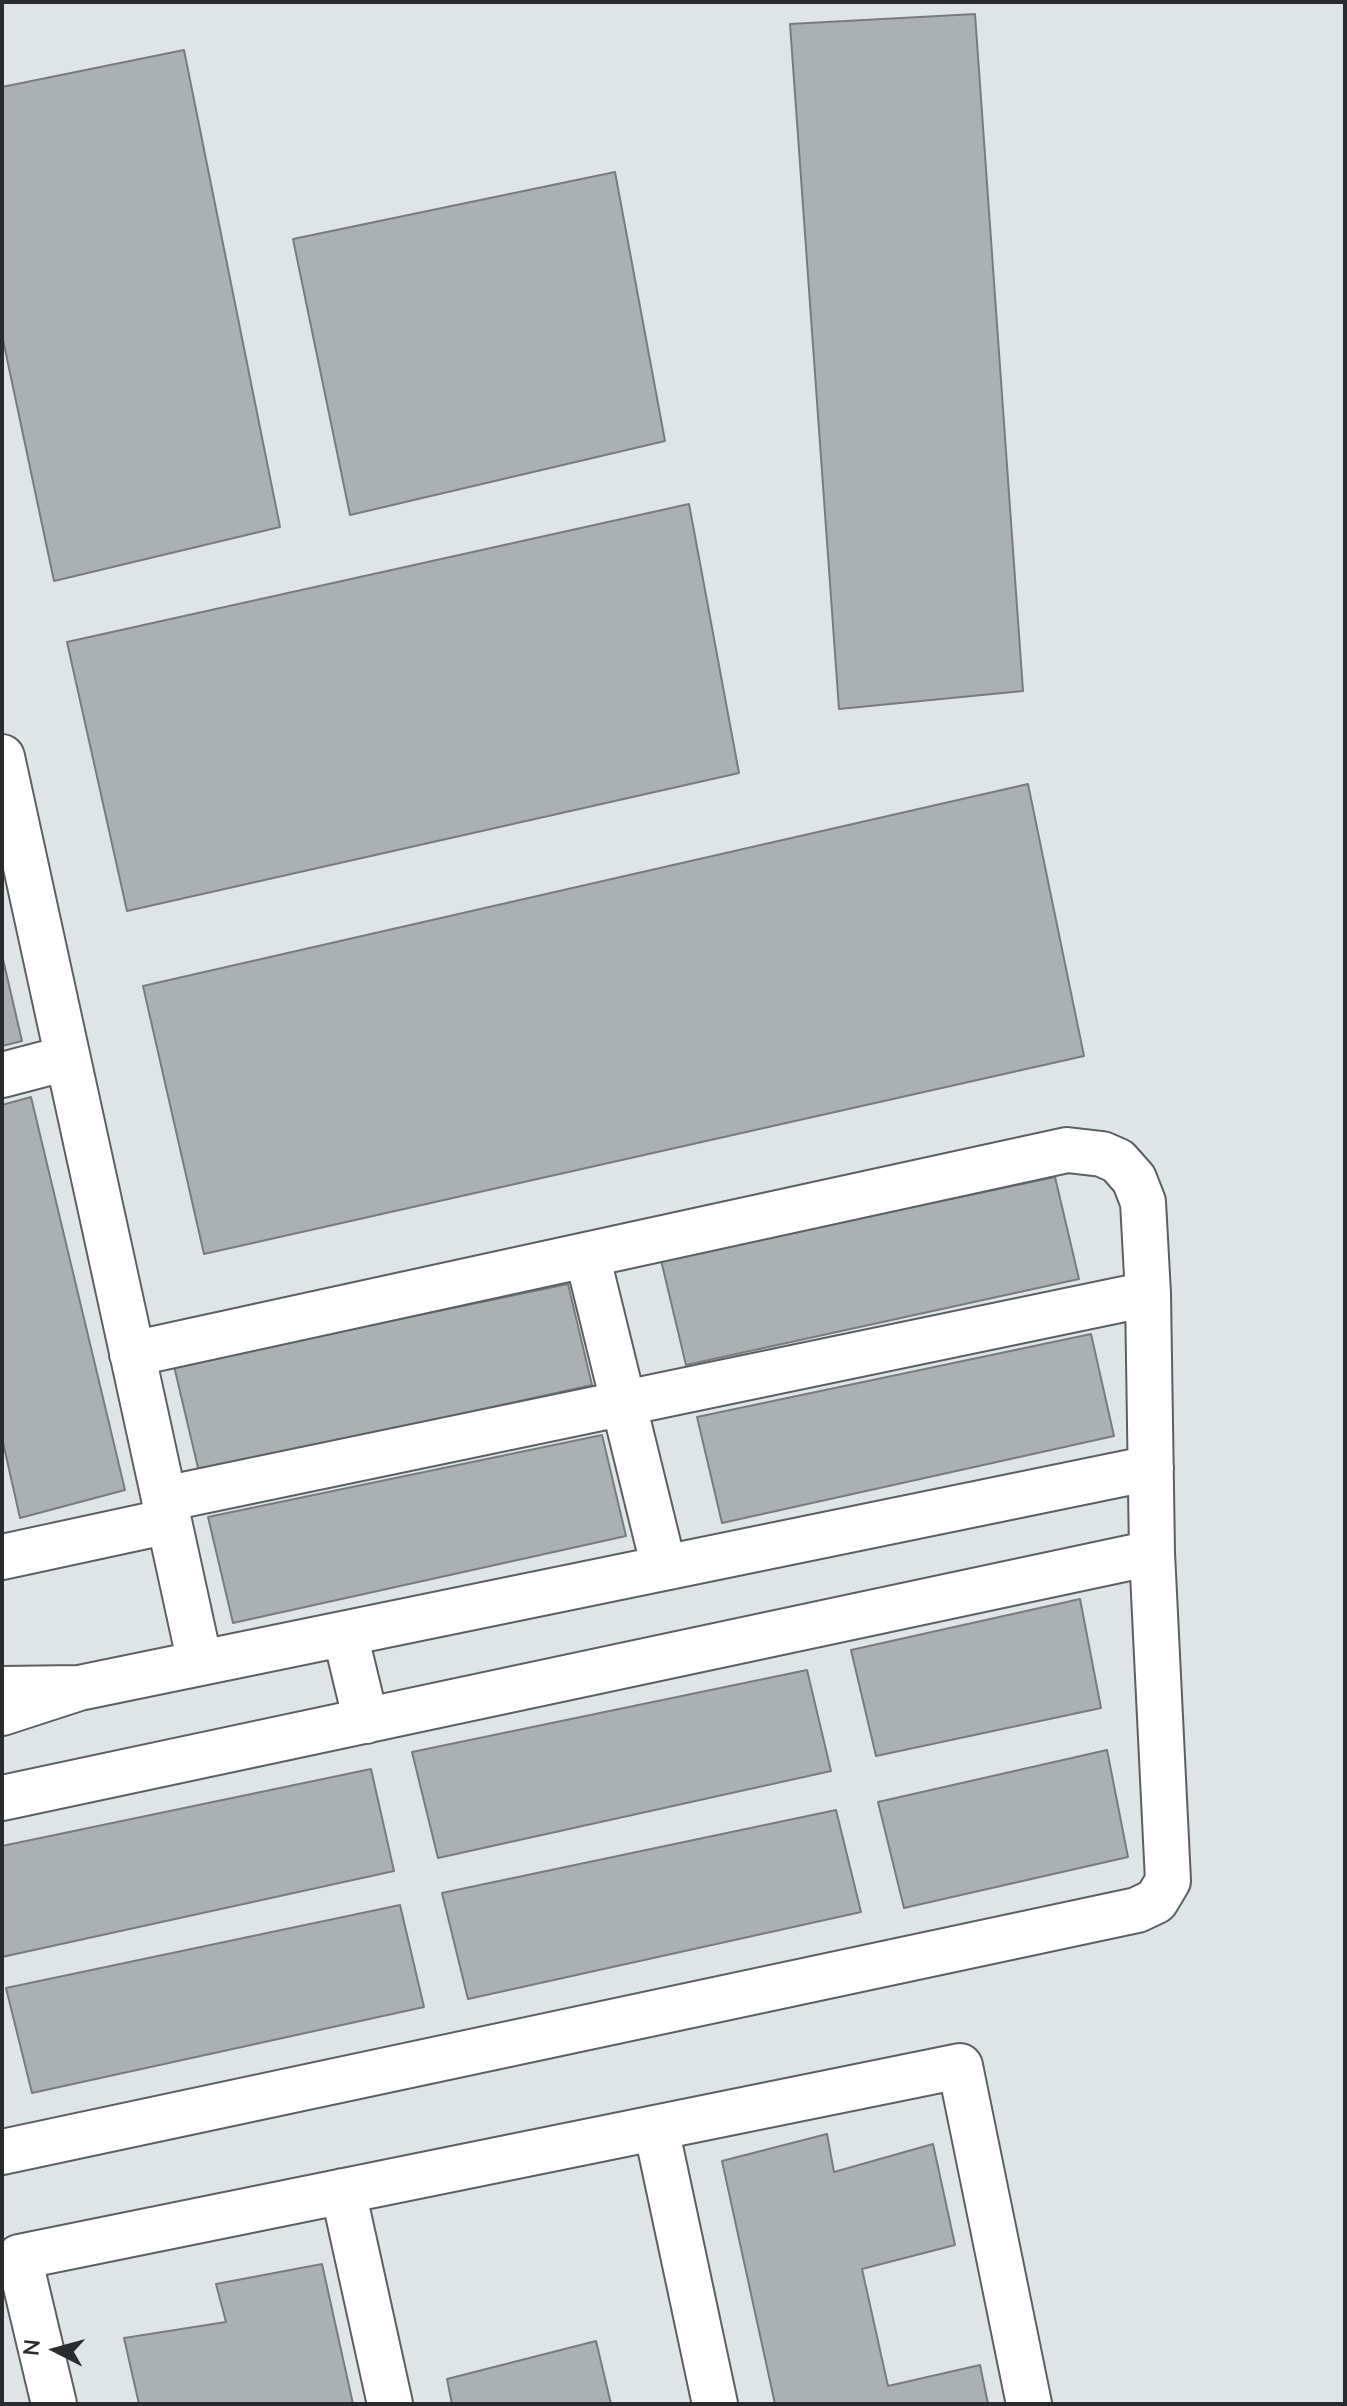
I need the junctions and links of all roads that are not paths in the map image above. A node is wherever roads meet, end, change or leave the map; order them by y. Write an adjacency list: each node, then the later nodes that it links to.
1 (2, 757): 2 (street)
2 (67, 1058): 3 (street); 6 (street)
3 (2, 1075)
4 (587, 1255): 5 (street); 6 (street); 7 (street)
5 (1148, 1294): 7 (street); 8 (street)
6 (132, 1354): 9 (street)
7 (623, 1402): 9 (street); 12 (street)
8 (1151, 1468): 10 (street); 12 (street)
9 (166, 1510): 11 (street); 14 (street)
10 (1152, 1553): 18 (street); 21 (street)
11 (2, 1557)
12 (664, 1568): 13 (street)
13 (345, 1634): 14 (street); 18 (street)
14 (200, 1663): 15 (street)
15 (79, 1688): 16 (street); 17 (street)
16 (2, 1689)
17 (2, 1713)
18 (366, 1721): 19 (street)
19 (2, 1798)
20 (656, 2128): 22 (street); 25 (street); 26 (street)
21 (2, 2152)
22 (343, 2191): 23 (street); 24 (street)
23 (54, 2404)
24 (390, 2404)
25 (715, 2404)
26 (1029, 2404)

